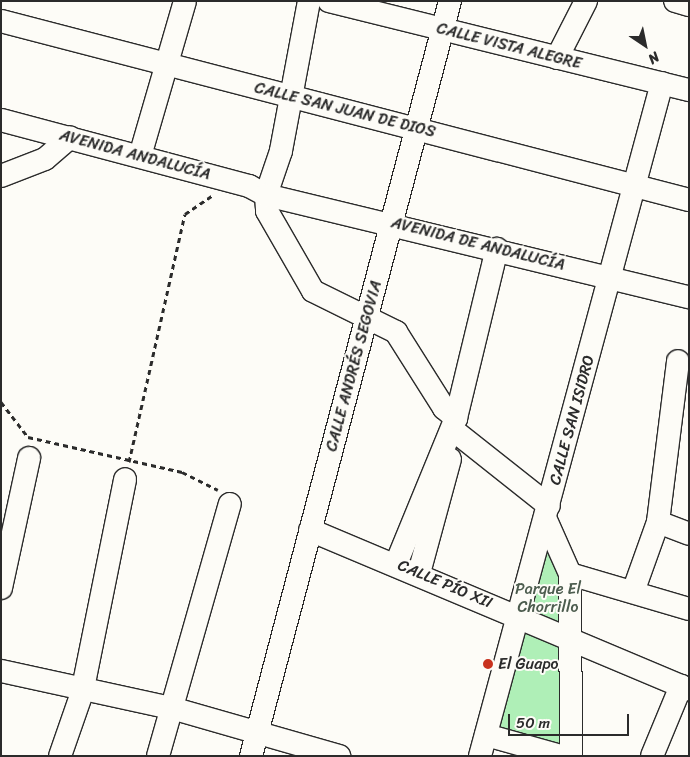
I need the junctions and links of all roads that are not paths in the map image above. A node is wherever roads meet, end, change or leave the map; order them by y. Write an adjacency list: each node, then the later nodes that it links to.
1 (185, 1): 11 (street)
2 (308, 1): 14 (street)
3 (328, 1): 9 (street, CALLE VISTA ALEGRE)
4 (450, 1): 9 (street, CALLE ANDRÉS SEGOVIA)
5 (586, 1): 10 (street)
6 (675, 1): 7 (street)
7 (689, 5)
8 (1, 21): 11 (street, CALLE SAN JUAN DE DIOS)
9 (443, 30): 10 (street, CALLE VISTA ALEGRE); 16 (street, CALLE ANDRÉS SEGOVIA)
10 (557, 58): 12 (street, CALLE VISTA ALEGRE)
11 (166, 65): 14 (street, CALLE SAN JUAN DE DIOS); 18 (street)
12 (662, 83): 13 (street, CALLE VISTA ALEGRE); 20 (street, CALLE SAN ISIDRO)
13 (689, 90)
14 (291, 96): 16 (street, CALLE SAN JUAN DE DIOS); 21 (street)
15 (1, 120): 17 (street, AVENIDA ANDALUCÍA)
16 (417, 128): 20 (street, CALLE SAN JUAN DE DIOS); 23 (street, CALLE ANDRÉS SEGOVIA)
17 (70, 137): 18 (street, AVENIDA ANDALUCÍA); 19 (street)
18 (140, 156): 21 (street, AVENIDA ANDALUCÍA)
19 (1, 176)
20 (635, 186): 22 (street, CALLE SAN JUAN DE DIOS); 25 (street, CALLE SAN ISIDRO)
21 (266, 195): 23 (street, AVENIDA DE ANDALUCÍA); 27 (street)
22 (689, 200)
23 (392, 222): 24 (street, AVENIDA DE ANDALUCÍA); 27 (street, CALLE ANDRÉS SEGOVIA)
24 (497, 249): 25 (street, AVENIDA DE ANDALUCÍA); 29 (street)
25 (611, 276): 26 (street, AVENIDA DE ANDALUCÍA); 33 (street, CALLE SAN ISIDRO)
26 (689, 298)
27 (367, 316): 29 (street); 35 (street, CALLE ANDRÉS SEGOVIA)
28 (678, 361): 34 (street)
29 (455, 427): 33 (street); 37 (street); 38 (street)
30 (29, 458): 40 (street)
31 (128, 468): 46 (street)
32 (230, 504): 48 (street)
33 (548, 513): 39 (street); 43 (street, CALLE SAN ISIDRO)
34 (658, 522): 36 (street); 41 (street)
35 (310, 530): 37 (street, CALLE PÍO XII); 49 (street, CALLE ANDRÉS SEGOVIA)
36 (689, 534)
37 (396, 564): 38 (street, CALLE PÍO XII)
38 (419, 573): 43 (street, CALLE PÍO XII)
39 (570, 574): 41 (street); 44 (street)
40 (1, 588)
41 (633, 592): 42 (street)
42 (689, 609)
43 (520, 616): 44 (street, CALLE PÍO XII); 50 (street, CALLE SAN ISIDRO)
44 (571, 638): 47 (street, CALLE PÍO XII); 56 (street)
45 (1, 671): 46 (street)
46 (83, 686): 48 (street); 51 (street)
47 (685, 687): 57 (street)
48 (175, 709): 49 (street); 52 (street)
49 (256, 731): 53 (street, CALLE ANDRÉS SEGOVIA); 54 (street)
50 (483, 746): 55 (street)
51 (60, 756)
52 (158, 756)
53 (250, 756)
54 (339, 756)
55 (561, 756)
56 (571, 756)
57 (652, 756)

